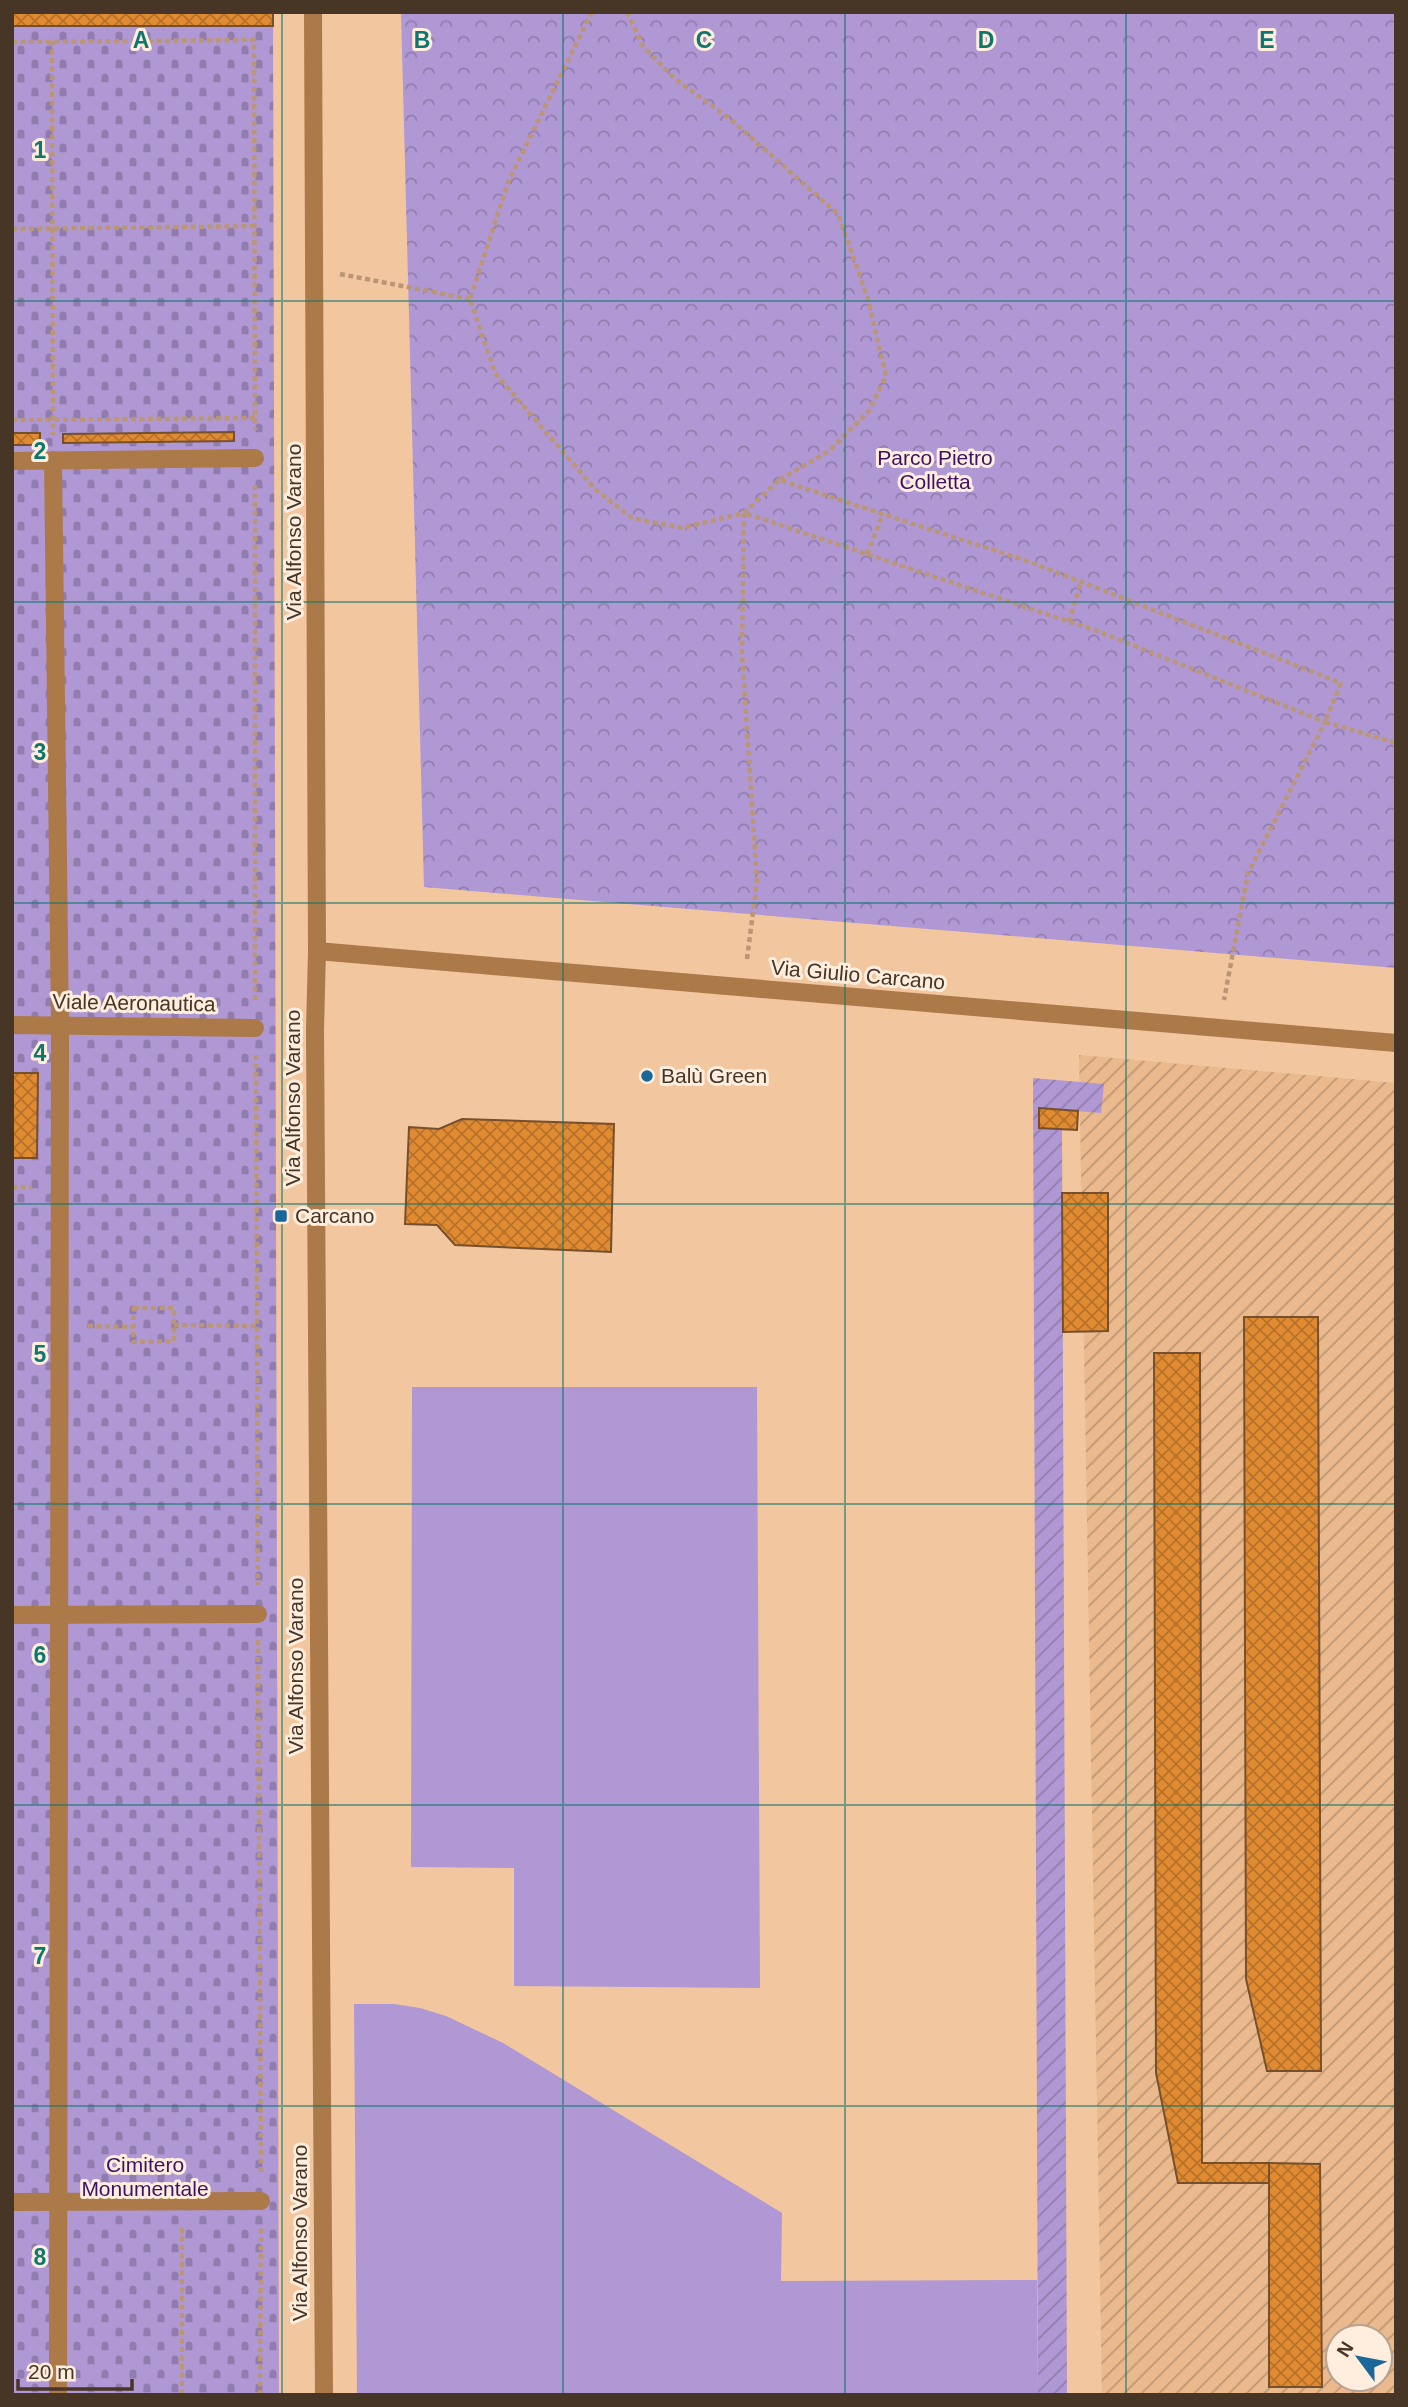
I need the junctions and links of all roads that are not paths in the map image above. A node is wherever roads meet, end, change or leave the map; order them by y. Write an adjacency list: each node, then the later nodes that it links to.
1 (313, 12): 5 (street, Via Alfonso Varano)
2 (255, 458): 3 (street)
3 (53, 460): 4 (street); 7 (street)
4 (12, 461)
5 (317, 951): 9 (street, Via Giulio Carcano); 17 (street, Via Alfonso Varano)
6 (12, 1025): 7 (street, Viale Aeronautica)
7 (60, 1025): 8 (street, Viale Aeronautica); 11 (street)
8 (255, 1028)
9 (1396, 1043)
10 (12, 1615): 11 (street)
11 (59, 1615): 12 (street); 15 (street)
12 (258, 1615)
13 (261, 2201): 15 (street)
14 (12, 2202): 15 (street)
15 (57, 2202): 16 (street)
16 (58, 2395)
17 (324, 2395)

